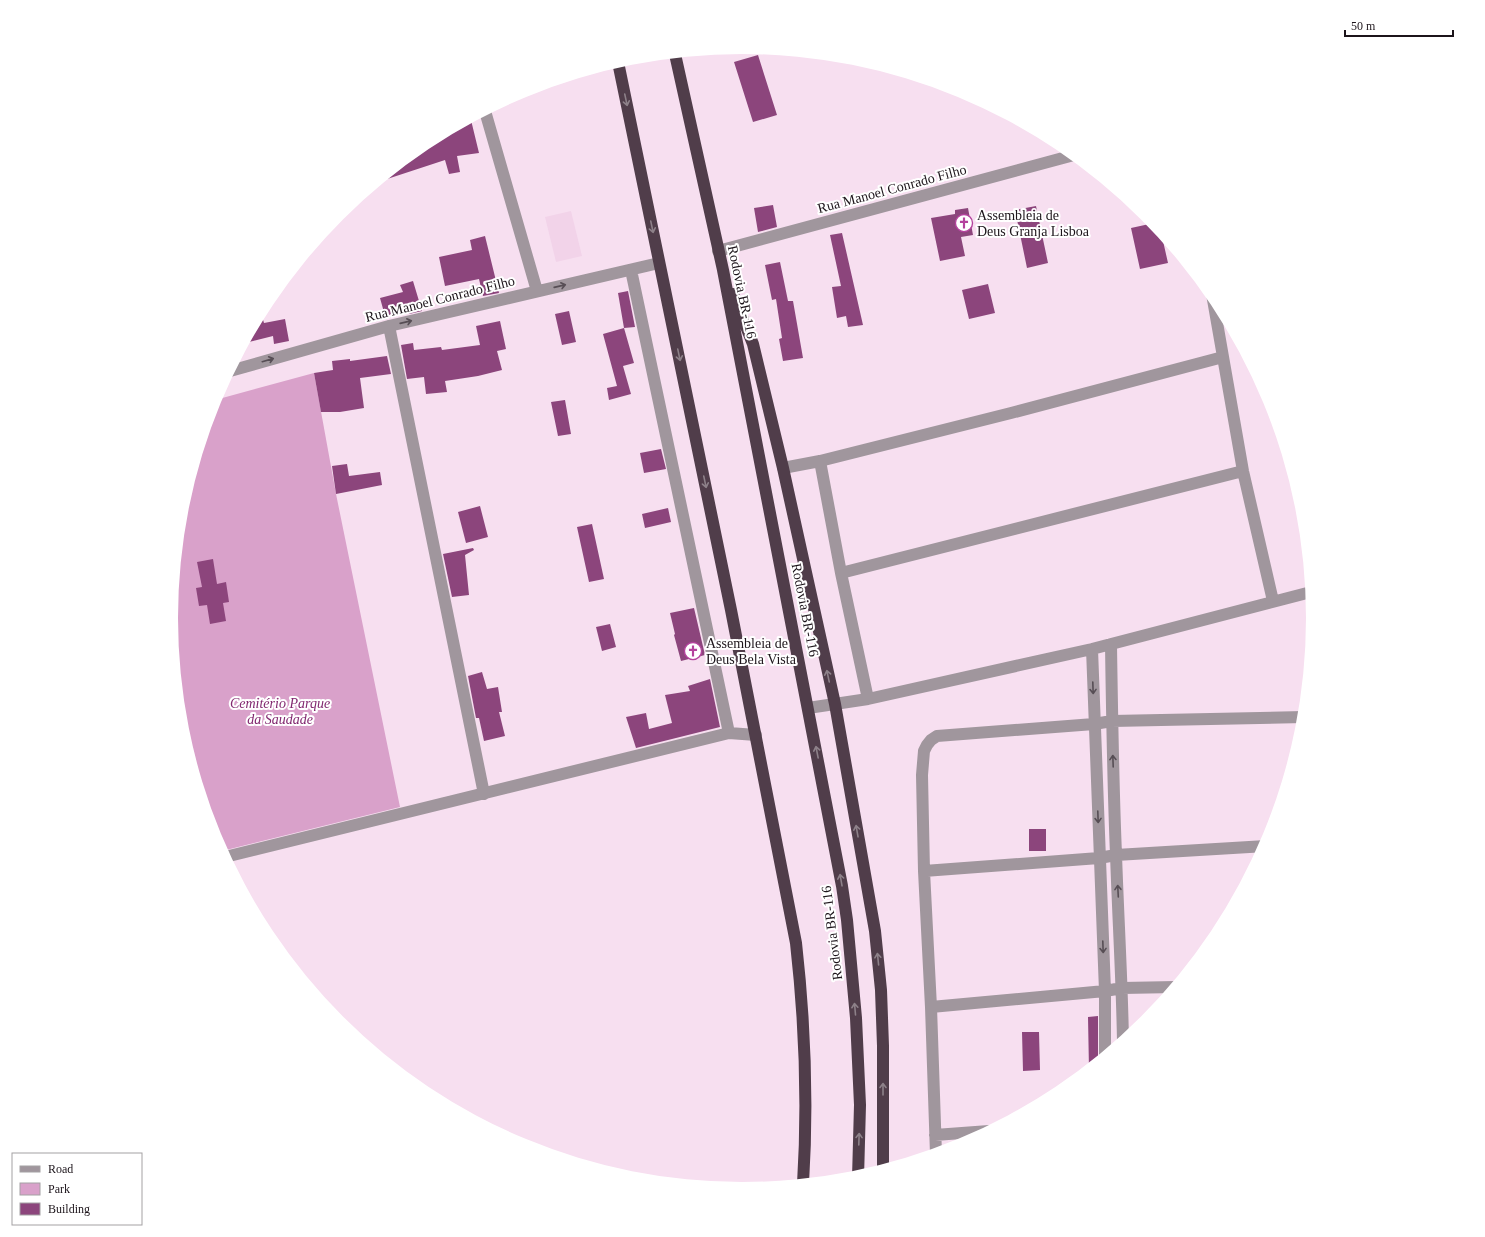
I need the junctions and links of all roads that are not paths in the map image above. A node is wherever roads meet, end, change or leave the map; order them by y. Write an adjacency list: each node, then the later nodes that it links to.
1 (676, 58): 5 (highway, Rodovia BR-116)
2 (619, 68): 6 (highway, one-way to 6)
3 (486, 116): 9 (street)
4 (1067, 157): 5 (street, Rua Manoel Conrado Filho)
5 (718, 251): 8 (highway, Rodovia BR-116)
6 (660, 263): 7 (street, Rua Manoel Conrado Filho); 29 (highway, one-way to 29)
7 (631, 270): 9 (street, Rua Manoel Conrado Filho, one-way to 7); 28 (street)
8 (723, 270): 15 (highway); 24 (highway, Rodovia BR-116)
9 (537, 291): 11 (street, Rua Manoel Conrado Filho, one-way to 9)
10 (1215, 309): 12 (street)
11 (389, 326): 13 (street, Rua Manoel Conrado Filho, one-way to 11); 30 (street)
12 (1223, 357): 14 (street); 16 (street)
13 (236, 369)
14 (820, 461): 15 (street); 17 (street)
15 (783, 468): 23 (highway, one-way to 15)
16 (1243, 471): 17 (street); 19 (street)
17 (841, 573): 22 (street)
18 (1306, 593): 19 (street)
19 (1273, 601): 20 (street)
20 (1111, 644): 21 (street); 26 (street)
21 (1092, 648): 22 (street); 27 (street, one-way to 27)
22 (868, 699): 23 (street)
23 (835, 704): 24 (street); 45 (highway, one-way to 23)
24 (808, 708): 46 (highway, Rodovia BR-116, one-way to 24)
25 (1298, 717): 26 (street)
26 (1112, 721): 27 (street); 32 (street, one-way to 26)
27 (1094, 724): 34 (street, one-way to 34); 35 (street)
28 (729, 733): 29 (street); 30 (street)
29 (756, 735): 47 (highway)
30 (484, 794): 33 (street)
31 (1259, 846): 32 (street)
32 (1116, 855): 34 (street); 37 (street, one-way to 32)
33 (230, 856)
34 (1099, 858): 35 (street); 38 (street, one-way to 38)
35 (924, 871): 39 (street)
36 (1170, 987): 37 (street)
37 (1122, 988): 38 (street); 40 (street)
38 (1105, 991): 39 (street); 41 (street)
39 (931, 1007): 43 (street)
40 (1123, 1036)
41 (1105, 1051)
42 (975, 1133): 43 (street)
43 (935, 1135): 44 (street)
44 (936, 1149)
45 (884, 1165)
46 (858, 1171)
47 (803, 1179)

